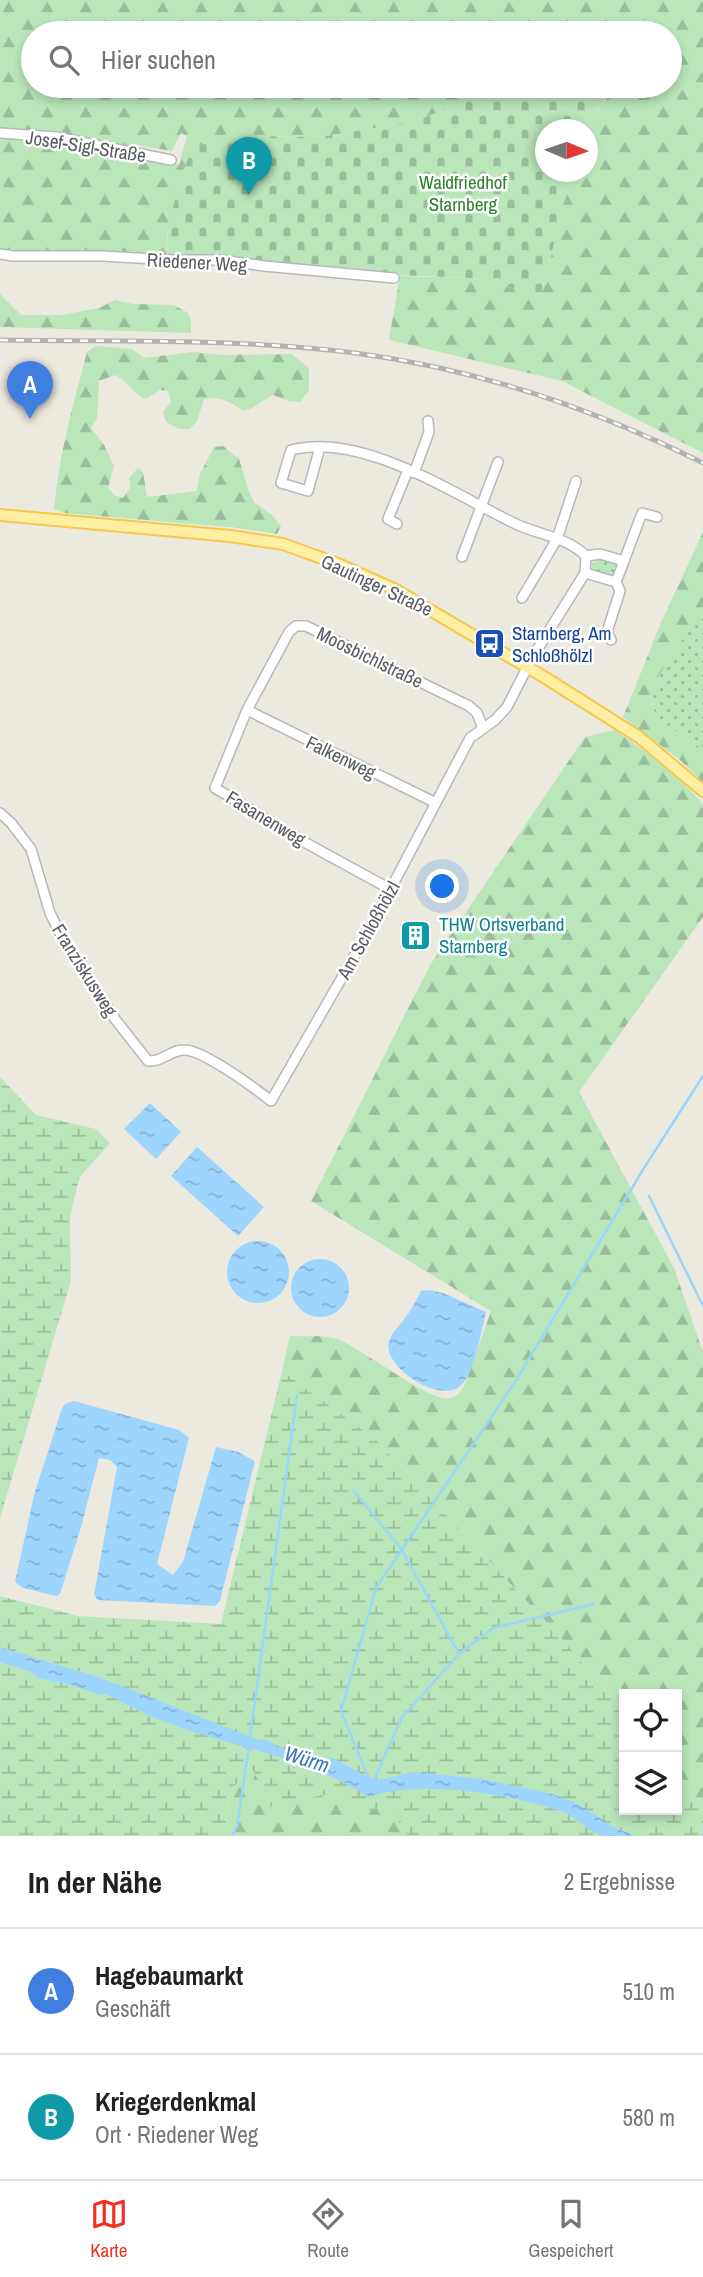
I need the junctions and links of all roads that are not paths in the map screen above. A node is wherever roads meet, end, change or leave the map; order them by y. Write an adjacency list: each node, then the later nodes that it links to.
1 (0, 133): 2 (street, Josef-Sigl-Straße)
2 (171, 160)
3 (0, 254): 4 (street, Riedener Weg)
4 (394, 278)
5 (428, 421): 8 (street)
6 (320, 447): 6 (street); 8 (street)
7 (498, 462): 10 (street)
8 (411, 471): 10 (street); 13 (street)
9 (576, 481): 14 (street)
10 (483, 506): 14 (street); 16 (street)
11 (0, 515): 22 (main road, Gautinger Straße)
12 (657, 517): 17 (street)
13 (397, 524)
14 (557, 540): 15 (street); 20 (street)
15 (586, 556): 17 (street); 18 (street)
16 (462, 557)
17 (624, 561): 19 (street)
18 (585, 573): 19 (street); 22 (street, Am Schloßhölzl)
19 (617, 582): 21 (street)
20 (522, 598)
21 (611, 640)
22 (528, 667): 24 (street, Am Schloßhölzl); 25 (main road, Gautinger Straße)
23 (247, 710): 24 (street, Moosbichlstraße); 26 (street, Falkenweg); 28 (street, Fasanenweg)
24 (483, 728): 26 (street, Am Schloßhölzl)
25 (703, 791)
26 (436, 803): 28 (street, Am Schloßhölzl)
27 (0, 813): 29 (street, Franziskusweg)
28 (390, 890): 29 (street, Am Schloßhölzl)
29 (173, 1052)

